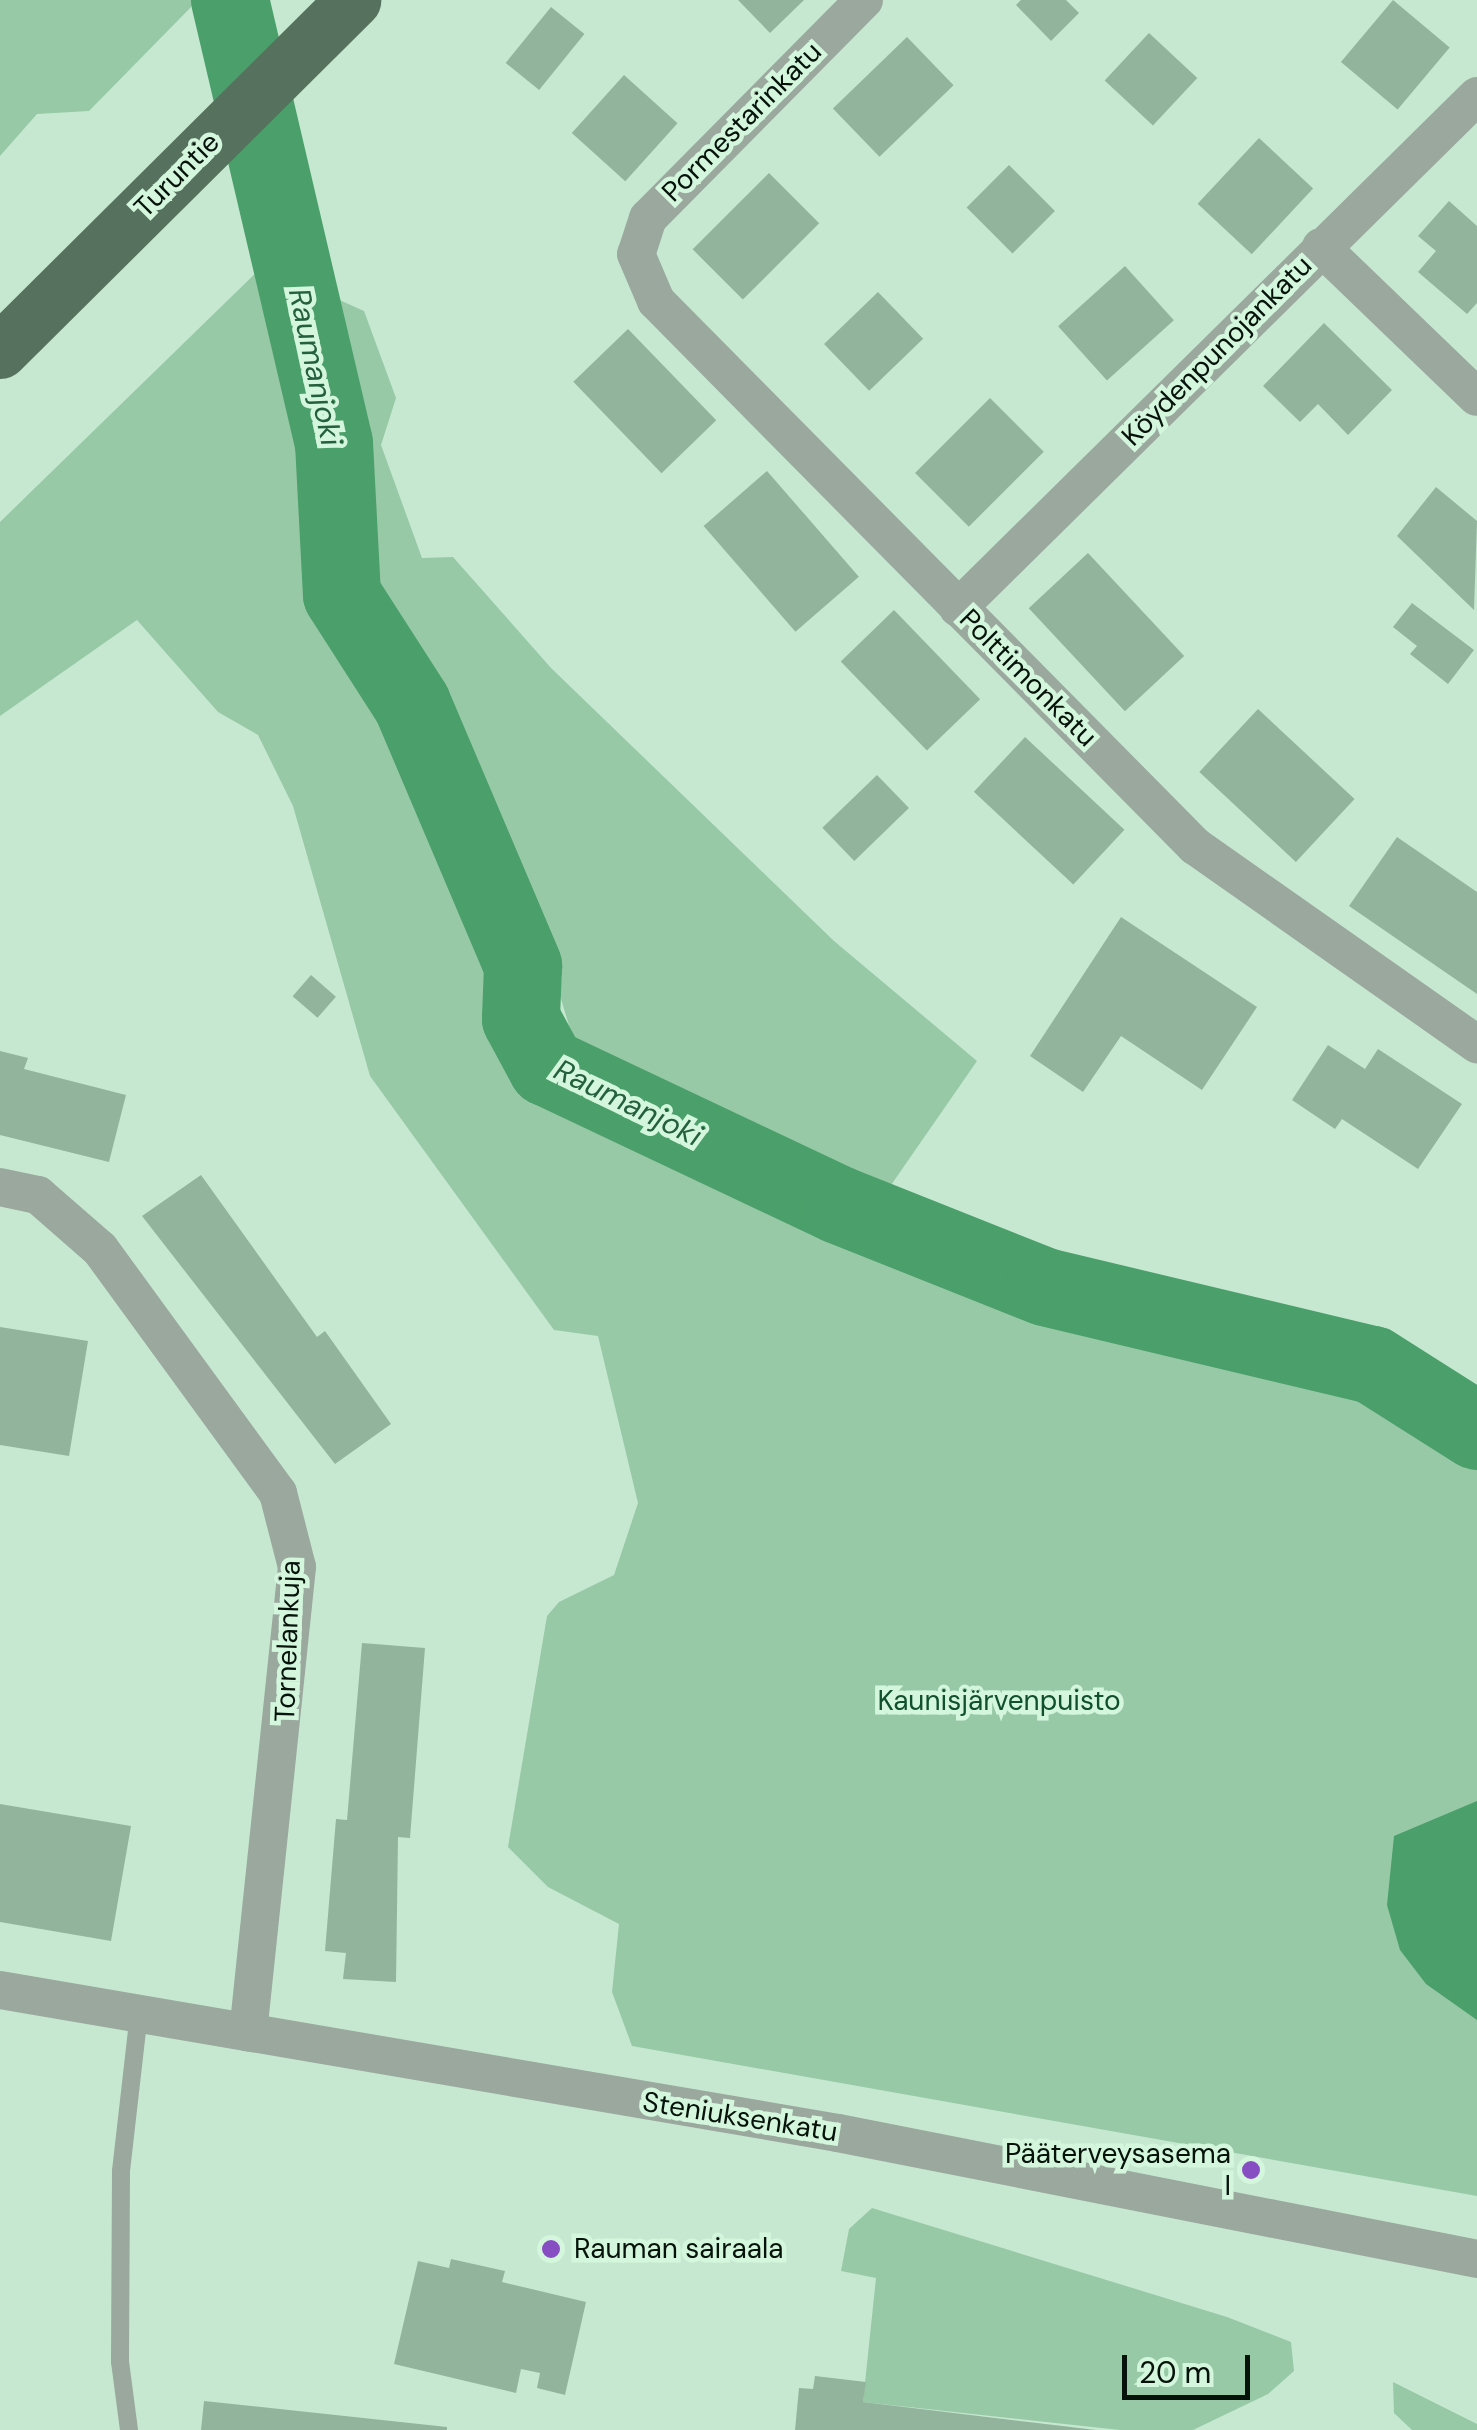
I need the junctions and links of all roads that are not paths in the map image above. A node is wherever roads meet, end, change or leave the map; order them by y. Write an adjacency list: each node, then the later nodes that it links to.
1 (864, 0): 5 (street, Pormestarinkatu)
2 (338, 14): 6 (highway, Turuntie)
3 (1477, 96): 4 (street, Köydenpunojankatu)
4 (1322, 247): 7 (street); 8 (street, Köydenpunojankatu)
5 (636, 254): 8 (street, Polttimonkatu)
6 (0, 350)
7 (1477, 396)
8 (958, 608): 9 (street, Polttimonkatu)
9 (1477, 1044)
10 (0, 1186): 13 (street, Tornelankuja)
11 (0, 1990): 12 (street, Steniuksenkatu)
12 (139, 2014): 13 (street, Steniuksenkatu); 15 (lane)
13 (248, 2032): 14 (street, Steniuksenkatu)
14 (1477, 2260)
15 (129, 2430)

